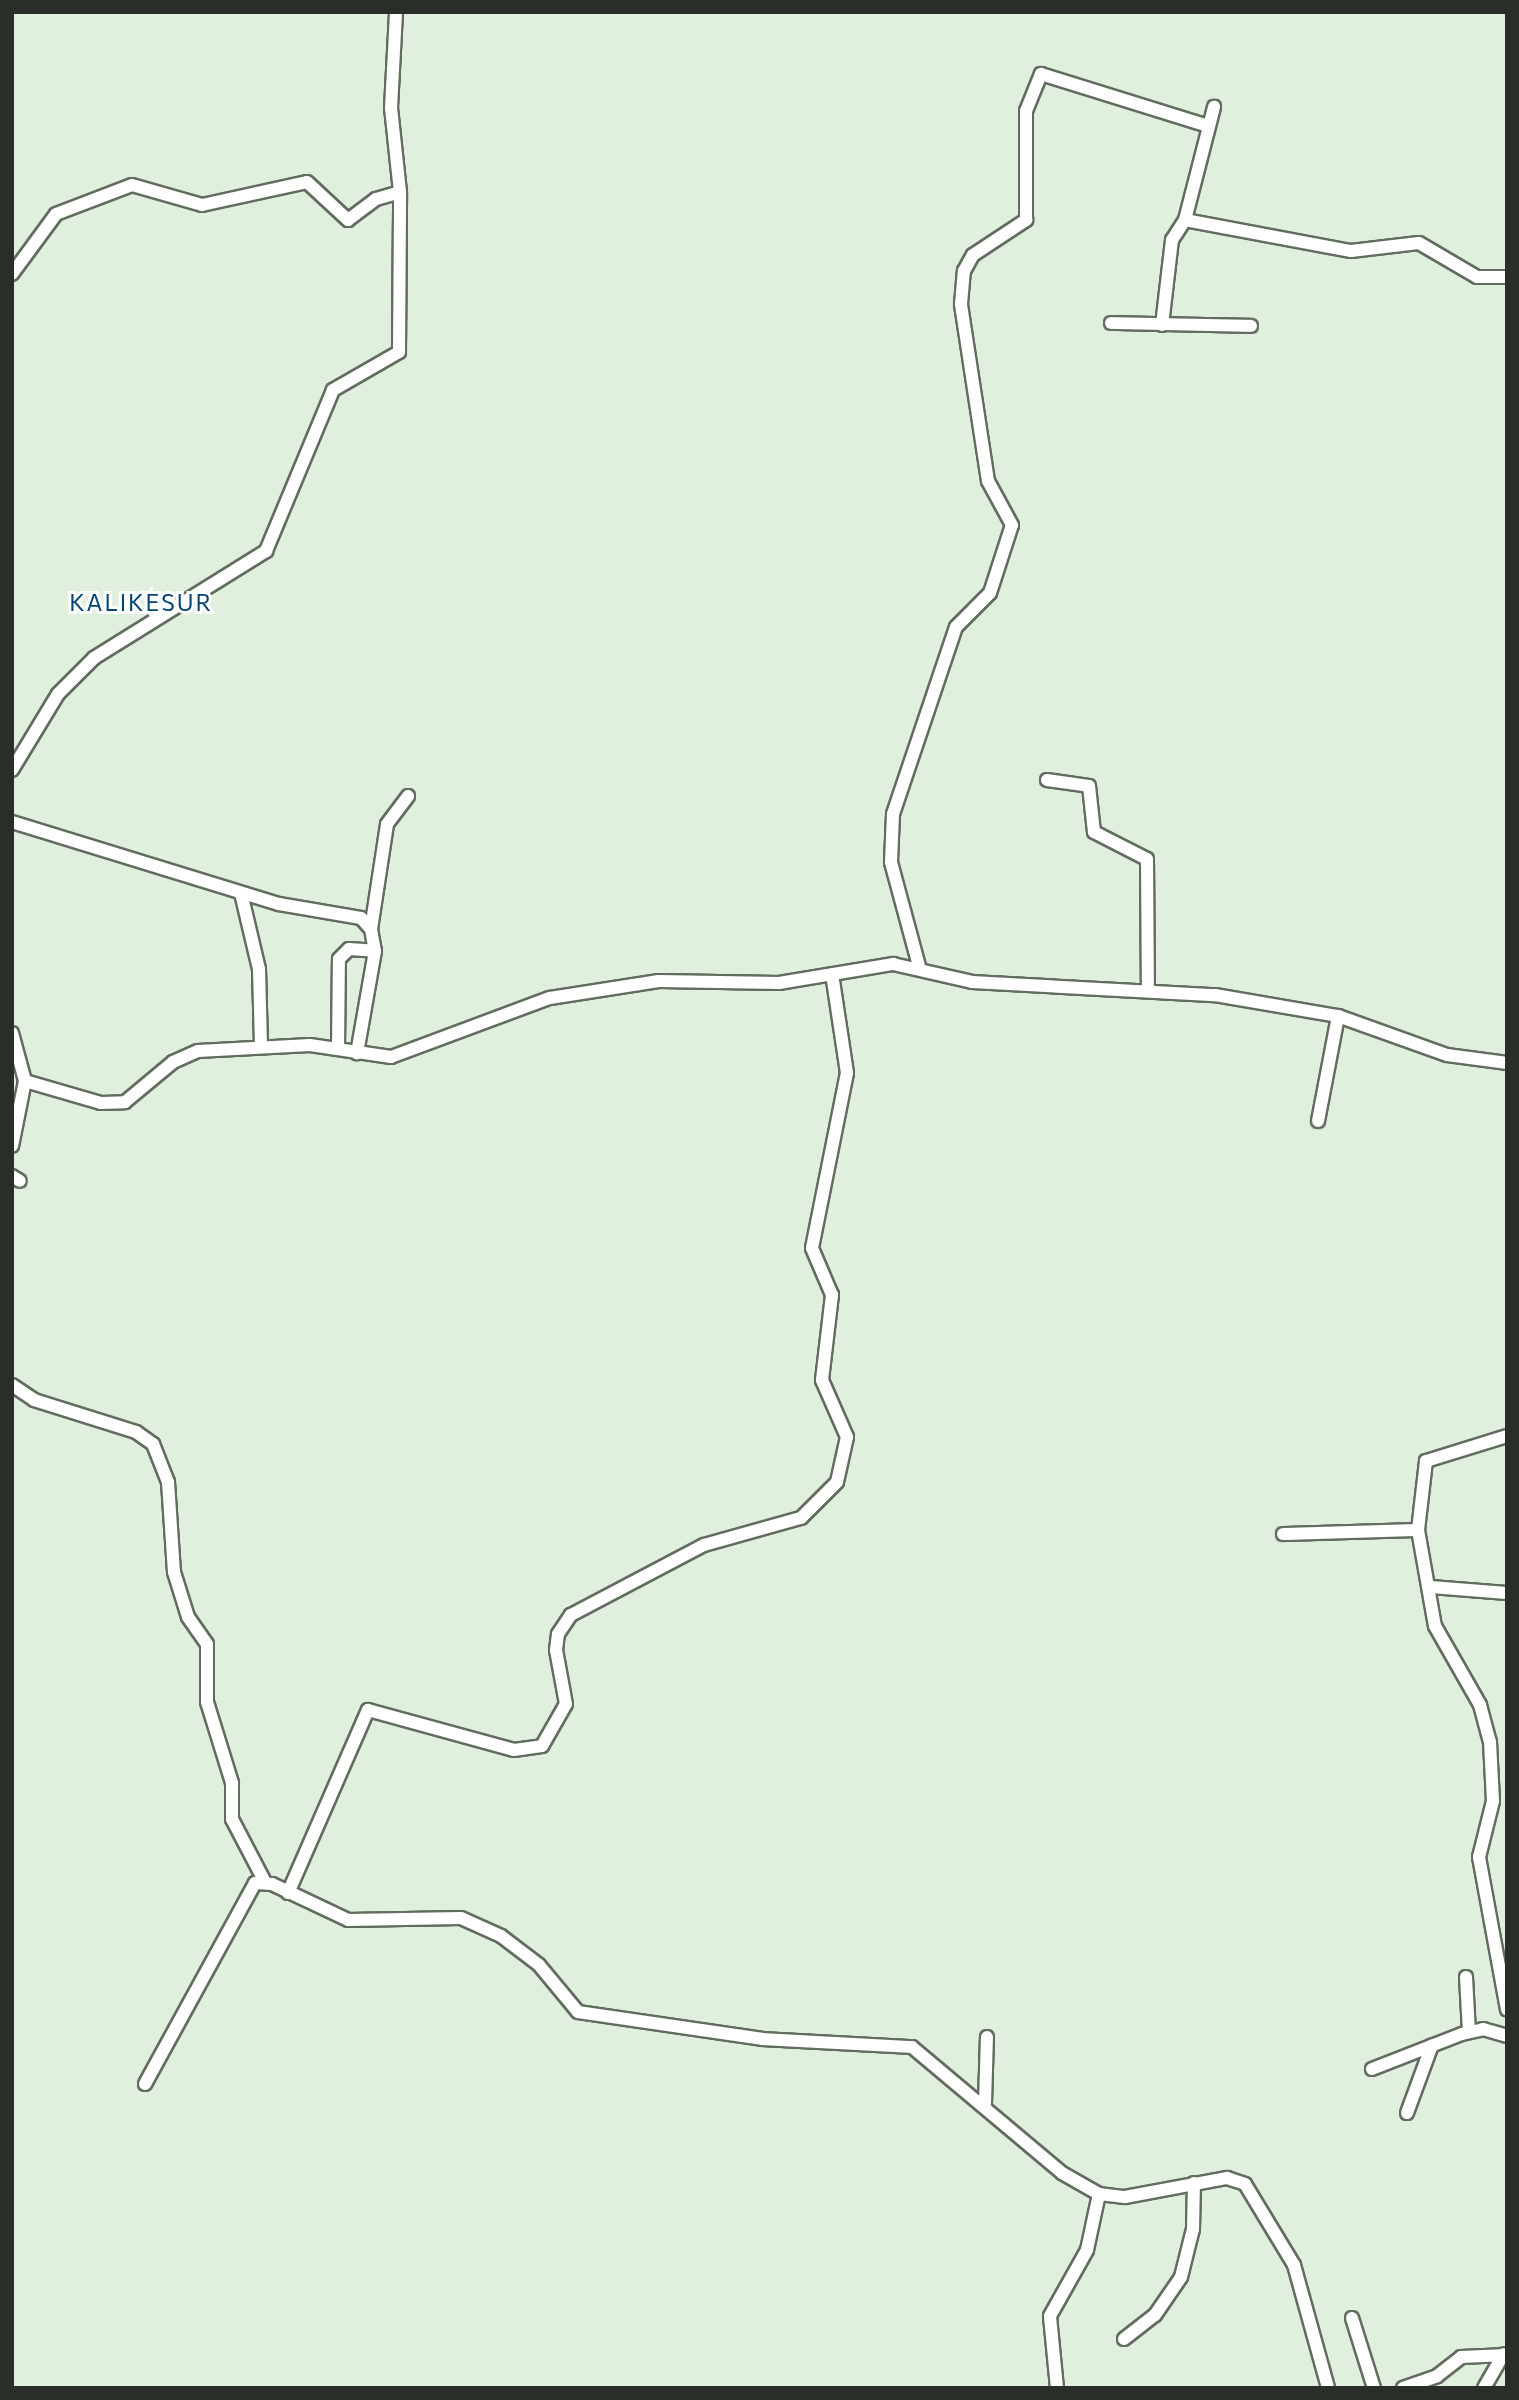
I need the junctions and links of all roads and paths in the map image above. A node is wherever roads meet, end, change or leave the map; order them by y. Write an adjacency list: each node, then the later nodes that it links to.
1 (397, 12): 4 (street)
2 (1214, 107): 3 (street)
3 (1208, 126): 5 (street); 18 (street)
4 (400, 192): 6 (street); 11 (street)
5 (1185, 220): 7 (street); 9 (street)
6 (12, 274)
7 (1507, 276)
8 (1111, 323): 9 (street)
9 (1162, 325): 10 (street)
10 (1251, 326)
11 (12, 769)
12 (1047, 780): 20 (street)
13 (408, 796): 16 (street)
14 (12, 822): 15 (street)
15 (241, 893): 16 (street); 23 (street)
16 (371, 929): 17 (street)
17 (375, 951): 24 (street); 25 (street)
18 (919, 966): 19 (street); 20 (street)
19 (832, 974): 25 (street); 37 (street)
20 (1148, 989): 21 (street)
21 (1338, 1016): 26 (street); 28 (street)
22 (12, 1033): 27 (street)
23 (261, 1047): 24 (street); 27 (street)
24 (338, 1049): 25 (street)
25 (357, 1052)
26 (1507, 1063)
27 (25, 1081): 29 (street)
28 (1318, 1121)
29 (12, 1146)
30 (12, 1385): 36 (street)
31 (1507, 1436): 32 (street)
32 (1418, 1530): 33 (street); 34 (street)
33 (1283, 1534)
34 (1431, 1587): 35 (street); 39 (street)
35 (1507, 1593)
36 (265, 1882): 37 (street); 45 (street)
37 (288, 1893): 46 (street)
38 (1466, 1977): 40 (street)
39 (1507, 2009)
40 (1469, 2032): 41 (street); 43 (street)
41 (1507, 2036)
42 (987, 2037): 46 (street)
43 (1432, 2045): 44 (street); 47 (street)
44 (1372, 2069)
45 (145, 2084)
46 (985, 2103): 49 (street)
47 (1407, 2113)
48 (1194, 2183): 49 (street); 51 (street); 54 (street)
49 (1099, 2194): 53 (street)
50 (1352, 2318): 55 (street)
51 (1124, 2339)
52 (1505, 2354): 56 (street); 57 (street)
53 (1057, 2388)
54 (1328, 2388)
55 (1374, 2388)
56 (1403, 2388)
57 (1484, 2388)

